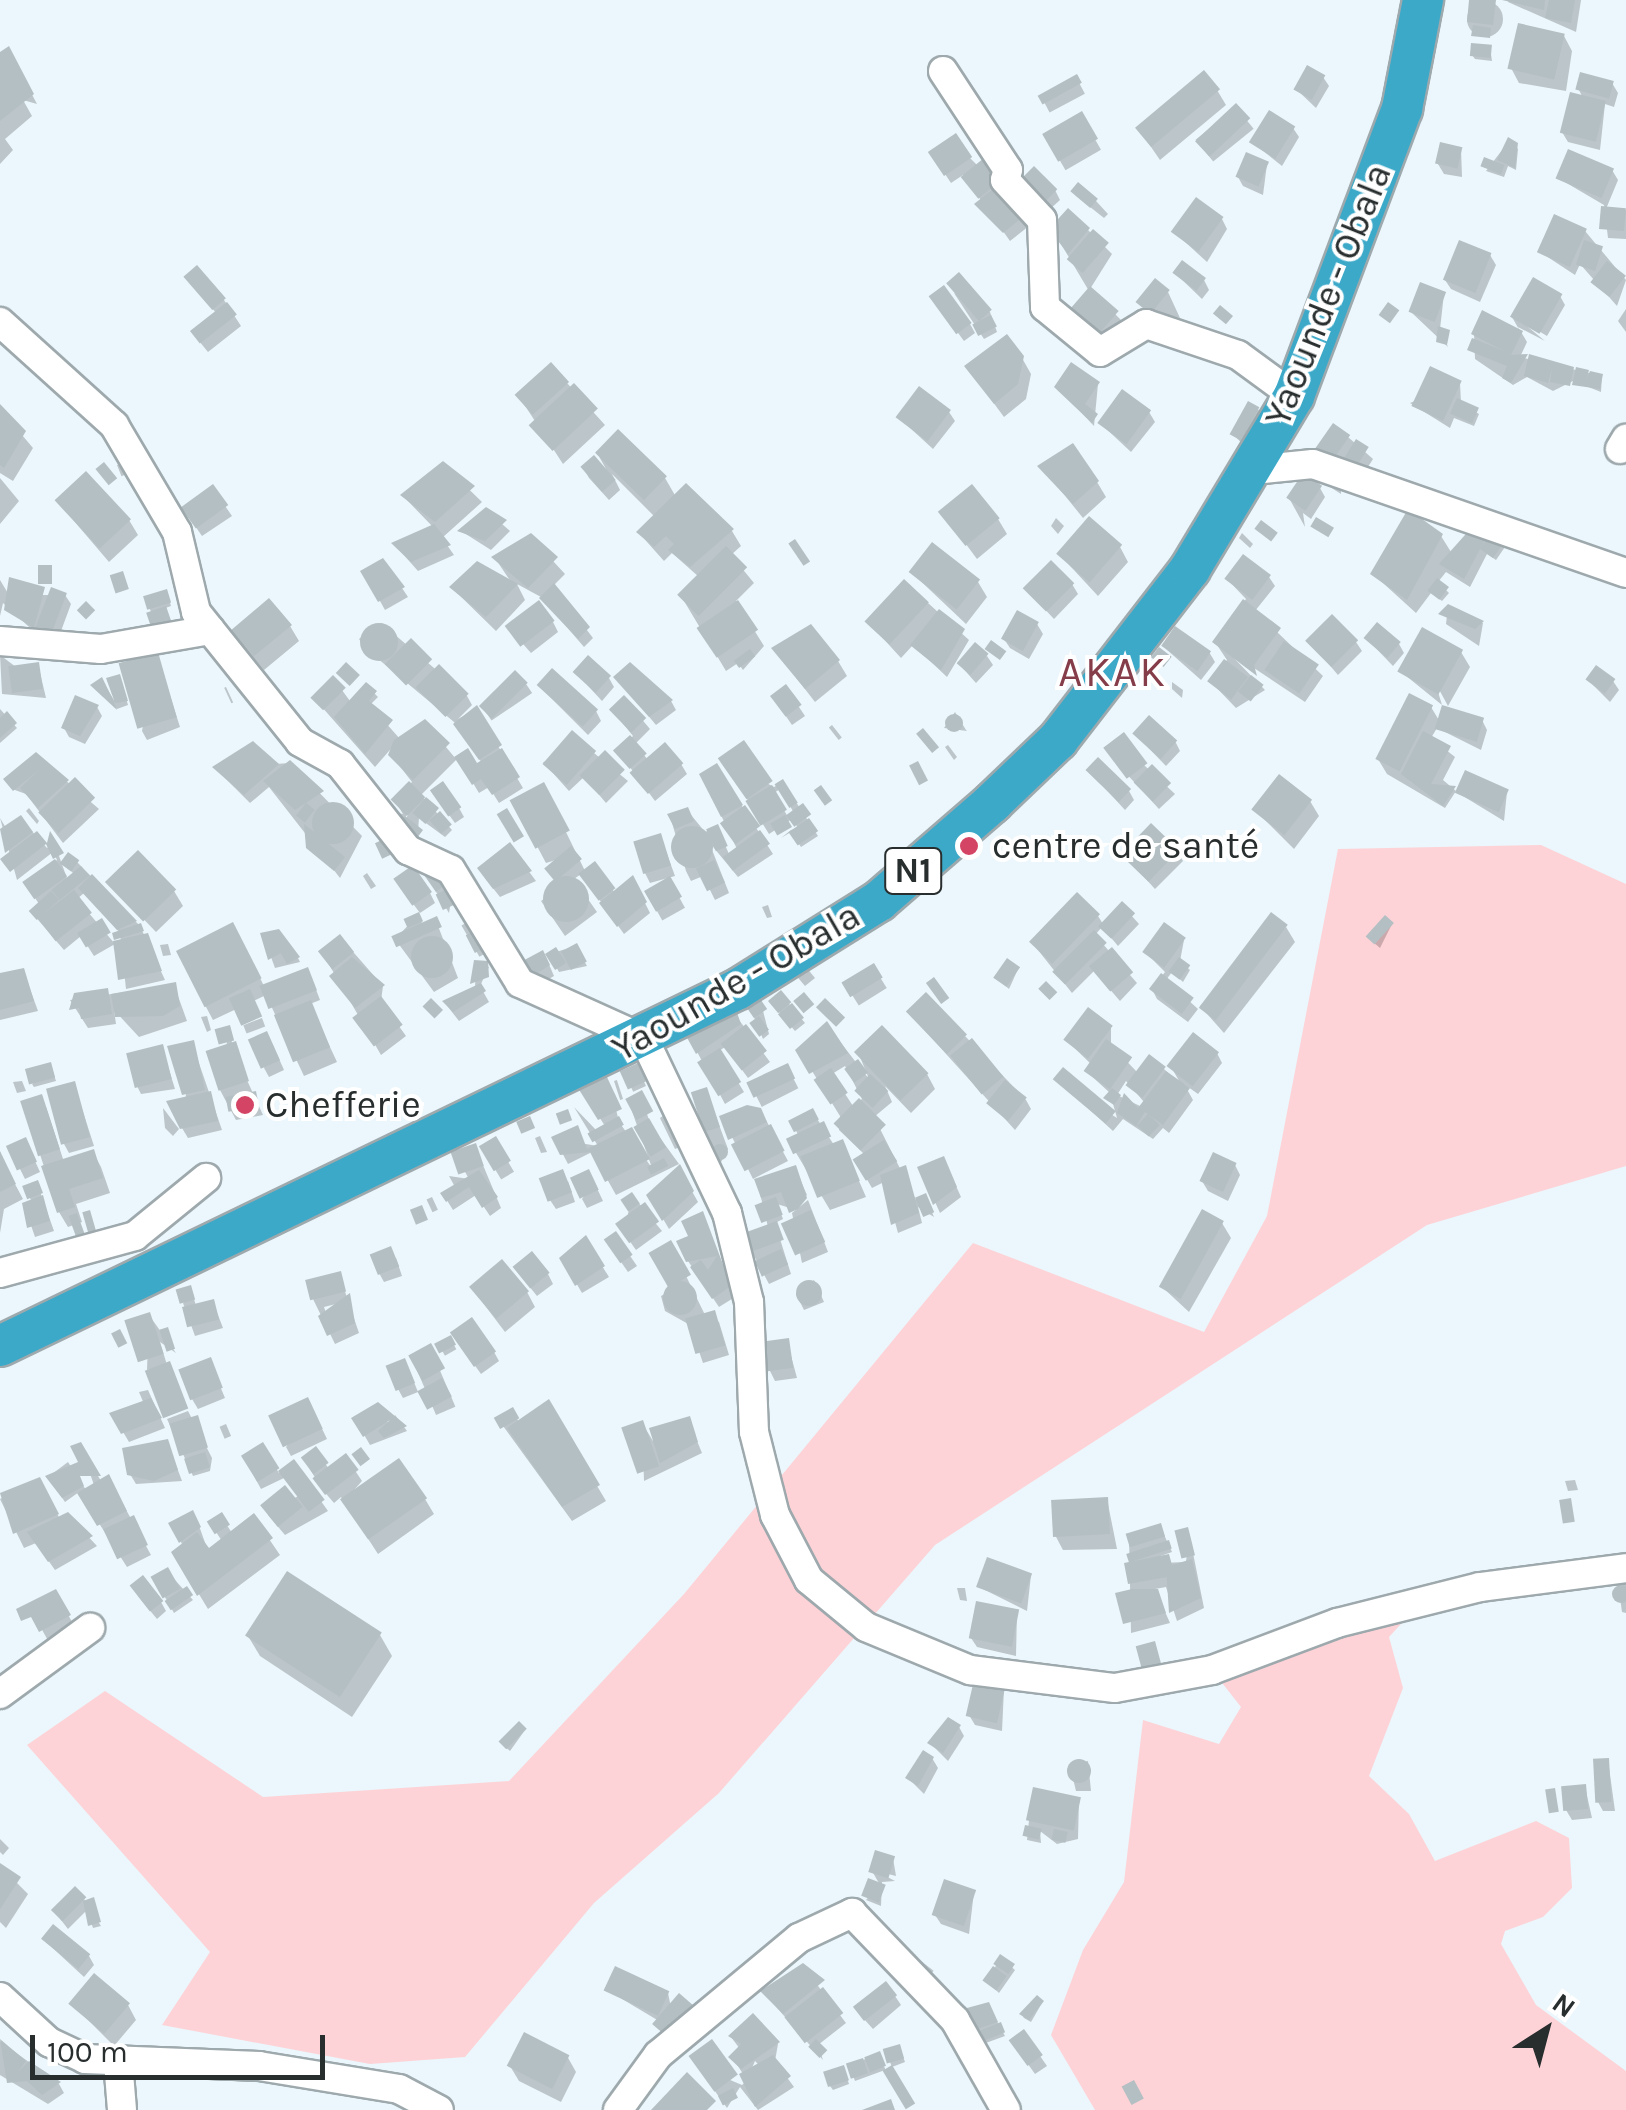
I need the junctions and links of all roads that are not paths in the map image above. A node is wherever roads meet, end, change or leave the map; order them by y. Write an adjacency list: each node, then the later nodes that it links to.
1 (1423, 0): 4 (highway, Yaounde - Obala / N1)
2 (942, 71): 4 (street)
3 (0, 322): 7 (street)
4 (1294, 396): 5 (highway, Yaounde - Obala / N1)
5 (1253, 470): 6 (street); 9 (highway, Yaounde - Obala / N1)
6 (1626, 572)
7 (210, 630): 8 (street); 9 (street)
8 (0, 641)
9 (644, 1038): 12 (highway, Yaounde - Obala / N1); 13 (street)
10 (206, 1178): 11 (street)
11 (0, 1272)
12 (0, 1346)
13 (1626, 1568)
14 (90, 1628): 15 (street)
15 (0, 1694)
16 (0, 1997): 17 (street)
17 (118, 2062): 18 (street); 19 (street)
18 (122, 2110)
19 (439, 2110)
20 (618, 2110): 21 (street)
21 (1006, 2110)

